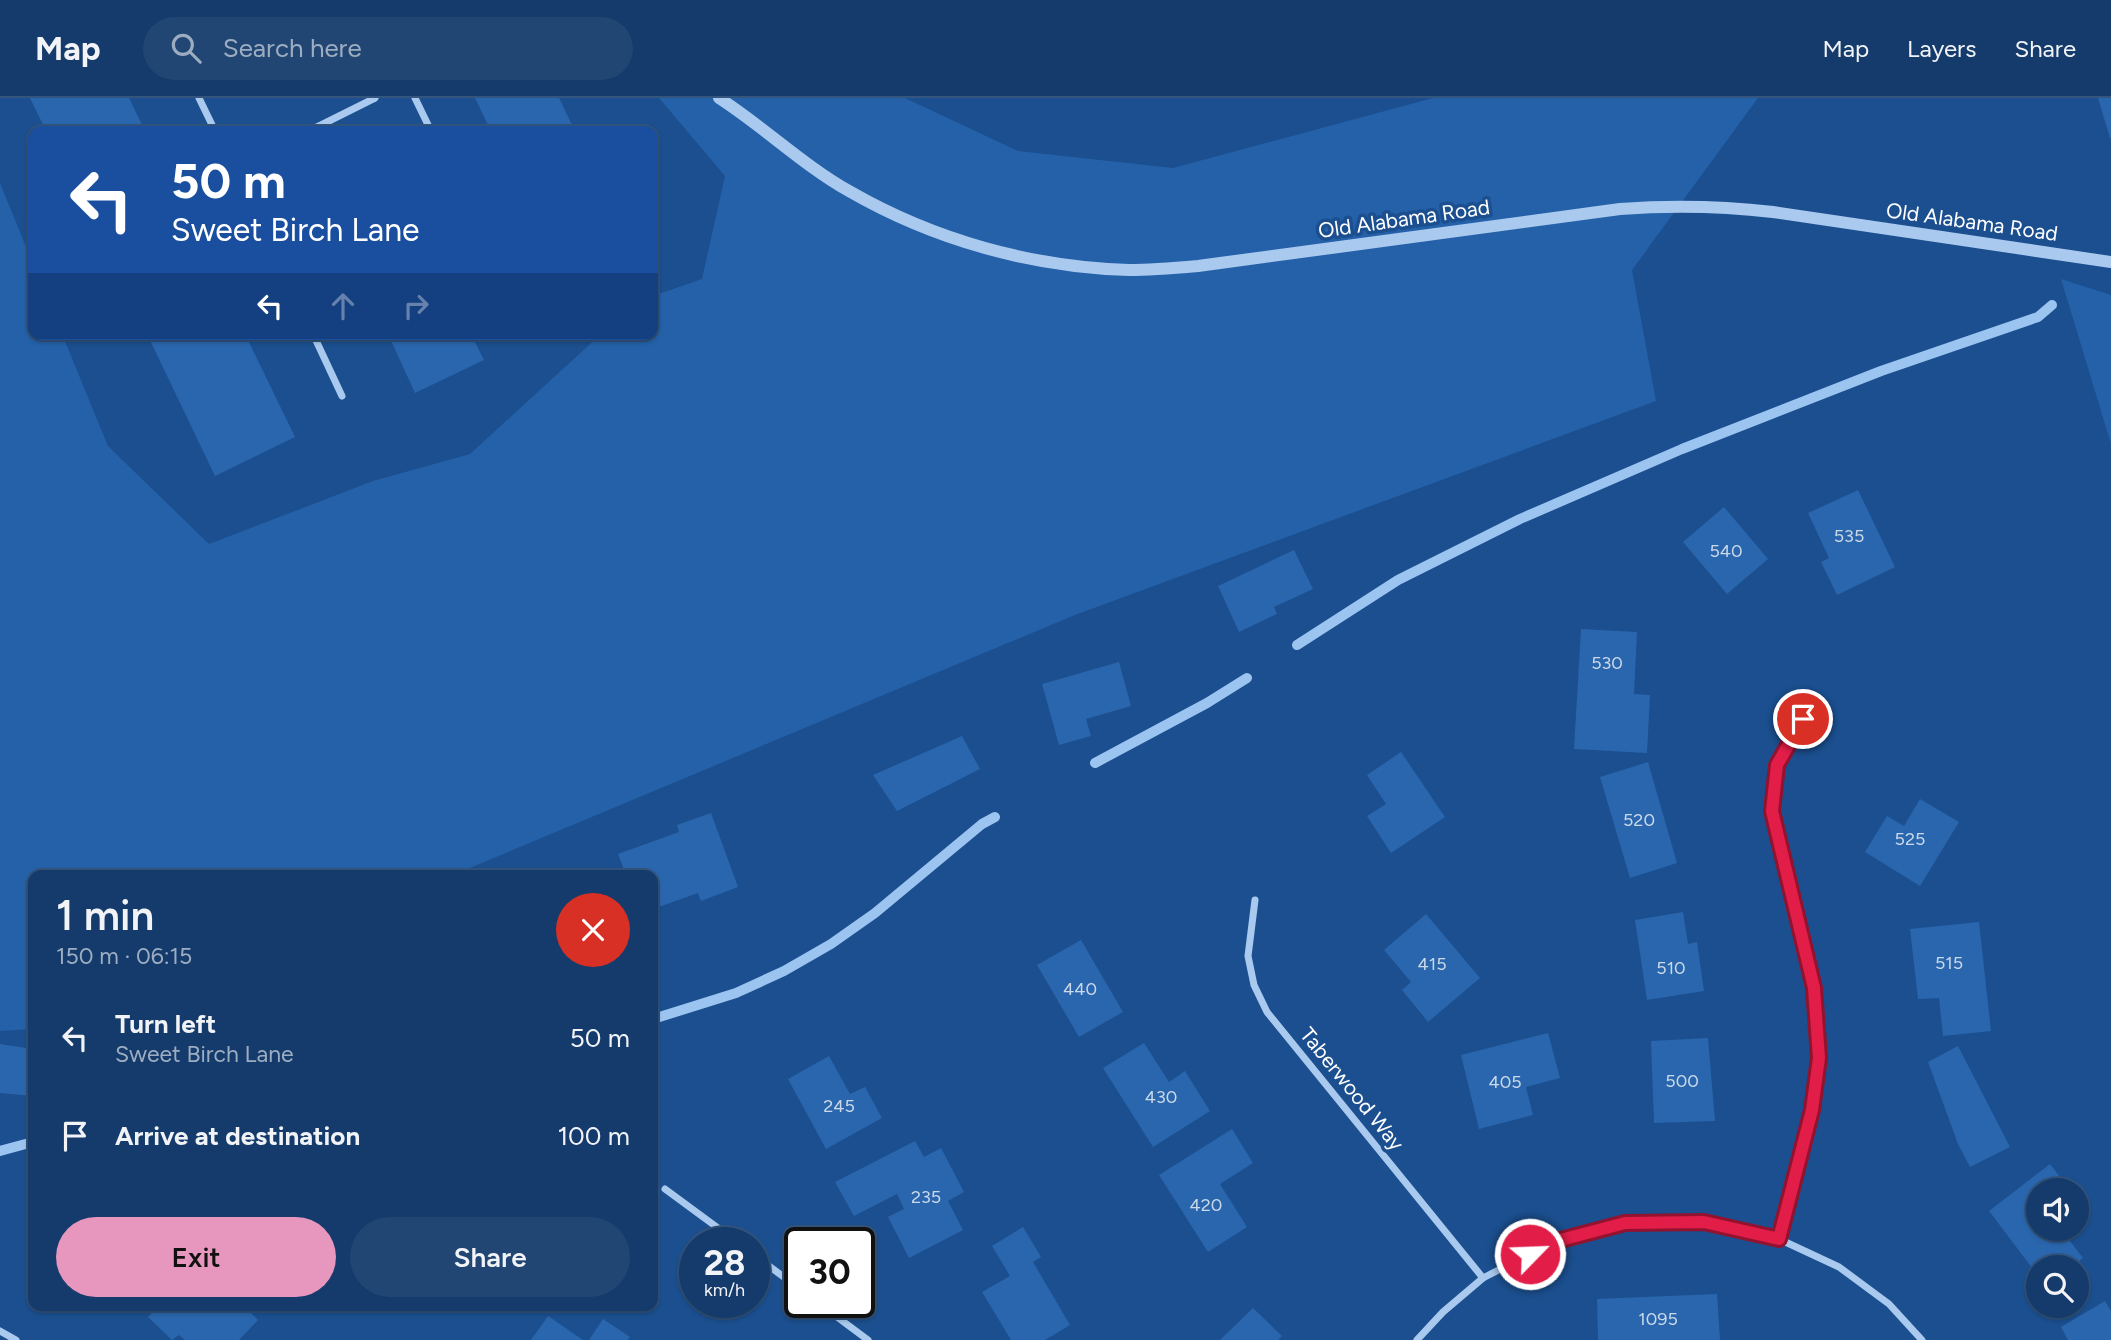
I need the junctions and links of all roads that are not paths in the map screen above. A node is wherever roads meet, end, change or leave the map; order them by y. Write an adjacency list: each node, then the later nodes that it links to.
1 (199, 98): 6 (street)
2 (375, 98): 7 (street)
3 (415, 98): 8 (street)
4 (719, 98): 5 (street, Old Alabama Road)
5 (736, 104): 9 (street, Old Alabama Road)
6 (213, 126)
7 (319, 126)
8 (429, 126)
9 (2111, 262)
10 (316, 340): 11 (street)
11 (342, 396)
12 (1803, 719): 16 (street)
13 (1255, 900): 17 (street, Taberwood Way)
14 (665, 1189): 15 (street)
15 (717, 1227)
16 (1779, 1239): 17 (street); 23 (street)
17 (1483, 1278): 22 (street)
18 (838, 1318): 21 (street)
19 (0, 1331): 20 (street)
20 (16, 1340)
21 (868, 1340)
22 (1418, 1340)
23 (1922, 1340)

